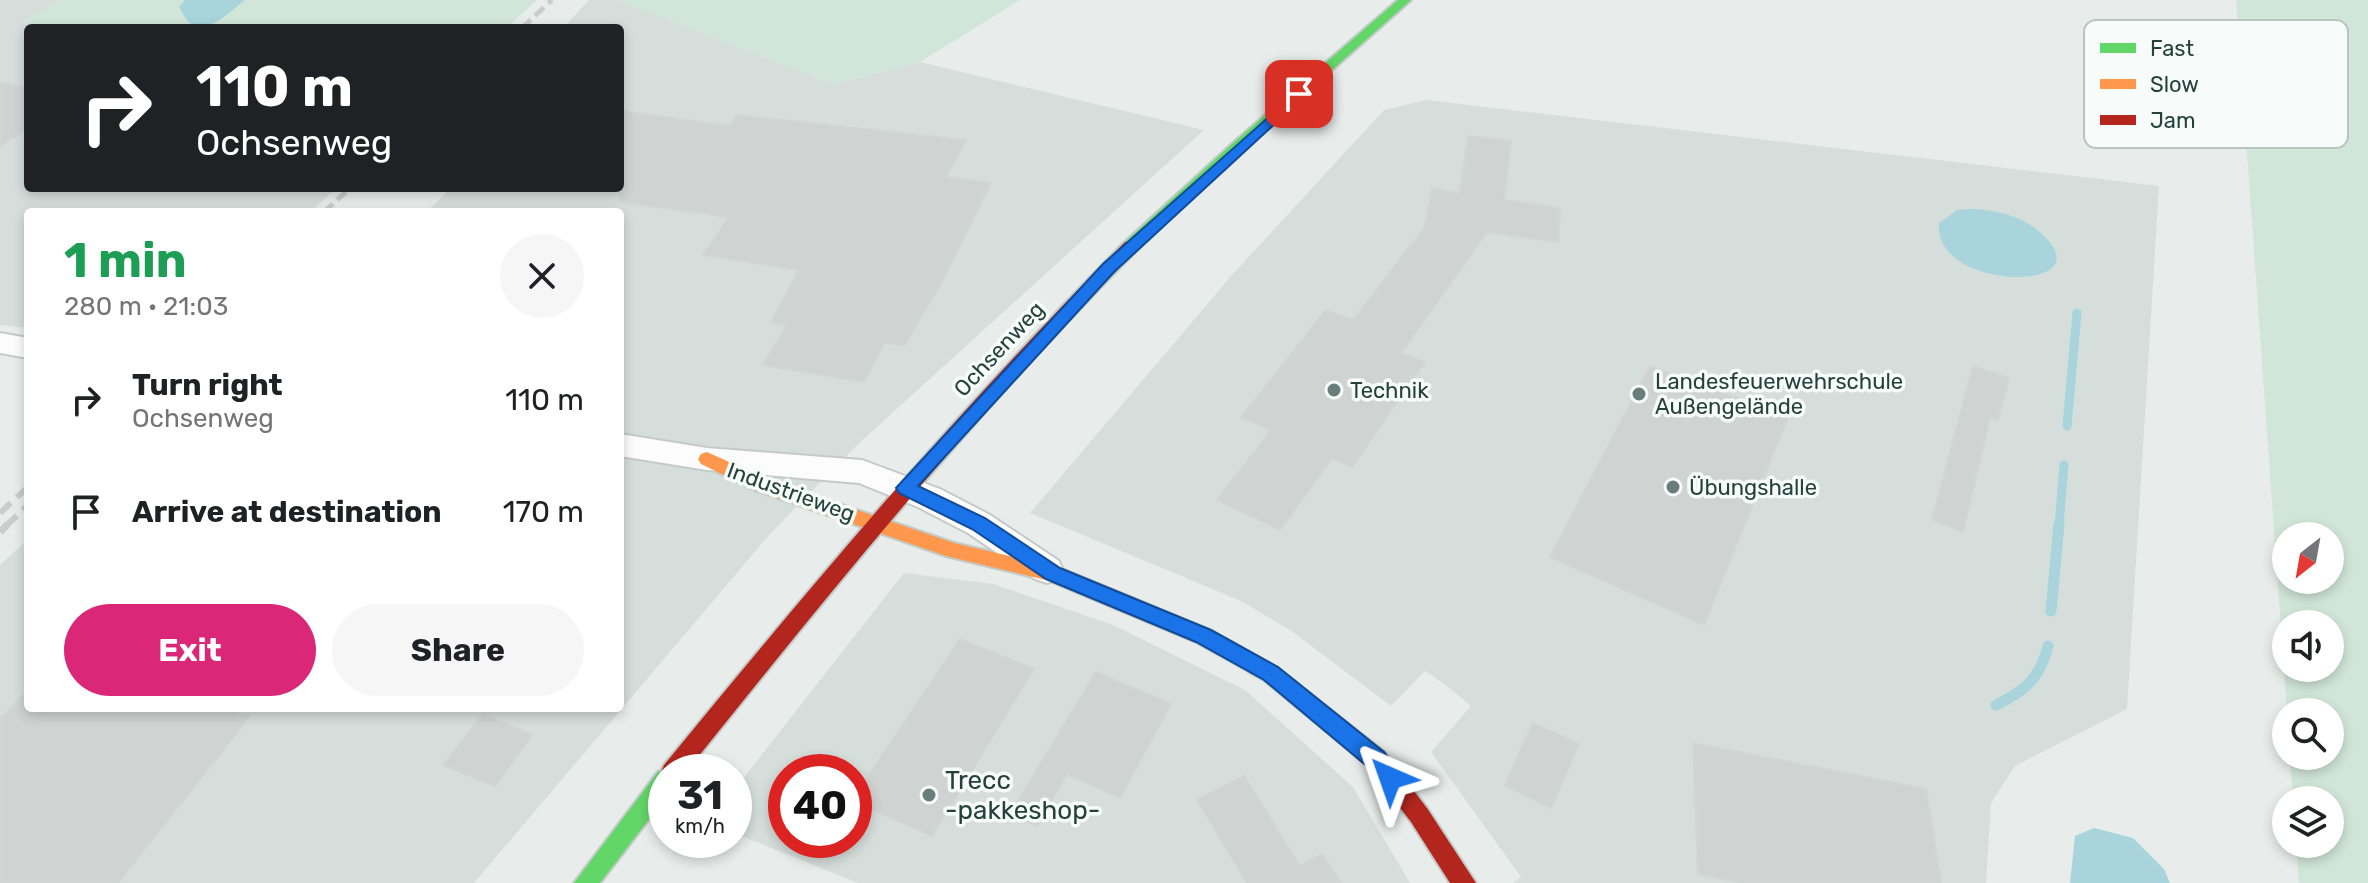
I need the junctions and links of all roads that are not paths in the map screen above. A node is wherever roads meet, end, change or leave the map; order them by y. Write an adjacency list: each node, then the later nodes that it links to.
1 (1405, 0): 6 (main road, Ochsenweg)
2 (0, 343): 3 (street)
3 (24, 347)
4 (624, 446): 5 (street, Industrieweg)
5 (707, 459): 6 (street, Industrieweg); 7 (main road, Industrieweg)
6 (905, 488): 7 (main road, Ochsenweg); 8 (street, Industrieweg)
7 (876, 523): 8 (main road, Industrieweg); 9 (main road, Ochsenweg)
8 (1053, 574): 12 (main road, Industrieweg)
9 (687, 754)
10 (648, 802): 11 (main road)
11 (586, 883)
12 (1464, 883)

